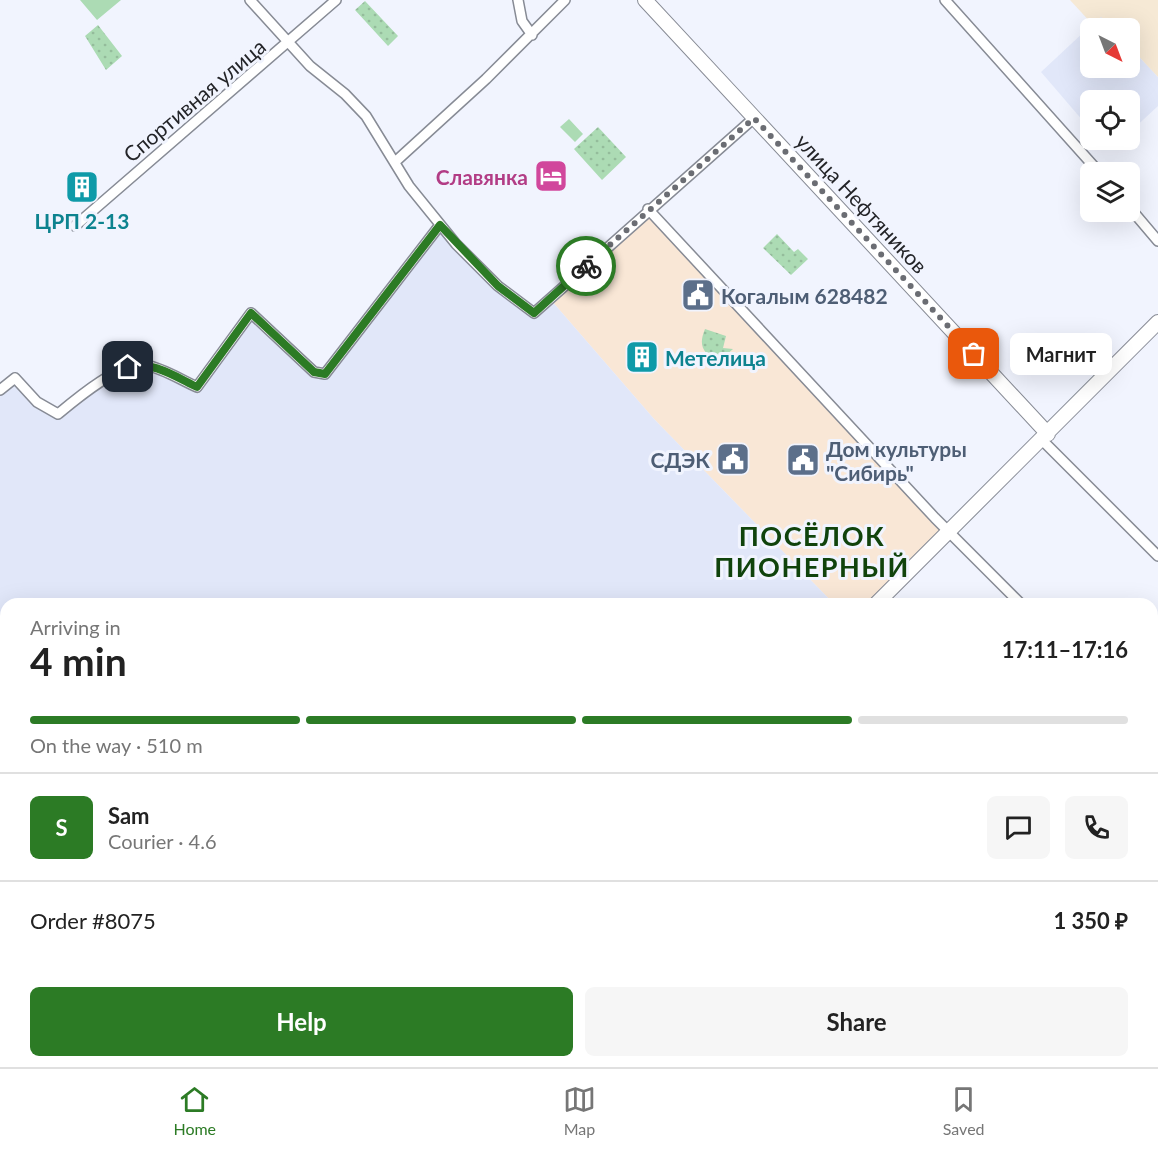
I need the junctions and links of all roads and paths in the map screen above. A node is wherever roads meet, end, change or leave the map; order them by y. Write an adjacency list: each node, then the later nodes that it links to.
1 (250, 0): 8 (street)
2 (336, 0): 8 (street, Спортивная улица)
3 (518, 0): 7 (street)
4 (565, 0): 7 (street)
5 (645, 0): 9 (street, улица Нефтяников)
6 (945, 0): 11 (street)
7 (532, 35): 10 (street)
8 (288, 42): 10 (street); 15 (street, Спортивная улица)
9 (754, 118): 12 (street); 19 (street, улица Нефтяников)
10 (394, 162): 14 (street)
11 (1090, 162)
12 (648, 209): 14 (street); 20 (street)
13 (1140, 220): 16 (street)
14 (440, 225): 18 (street)
15 (75, 226)
16 (1158, 242)
17 (1158, 322): 19 (street)
18 (0, 390)
19 (1045, 437): 20 (street); 21 (street)
20 (949, 532): 22 (street); 23 (street)
21 (1158, 556)
22 (882, 598)
23 (1015, 598)

